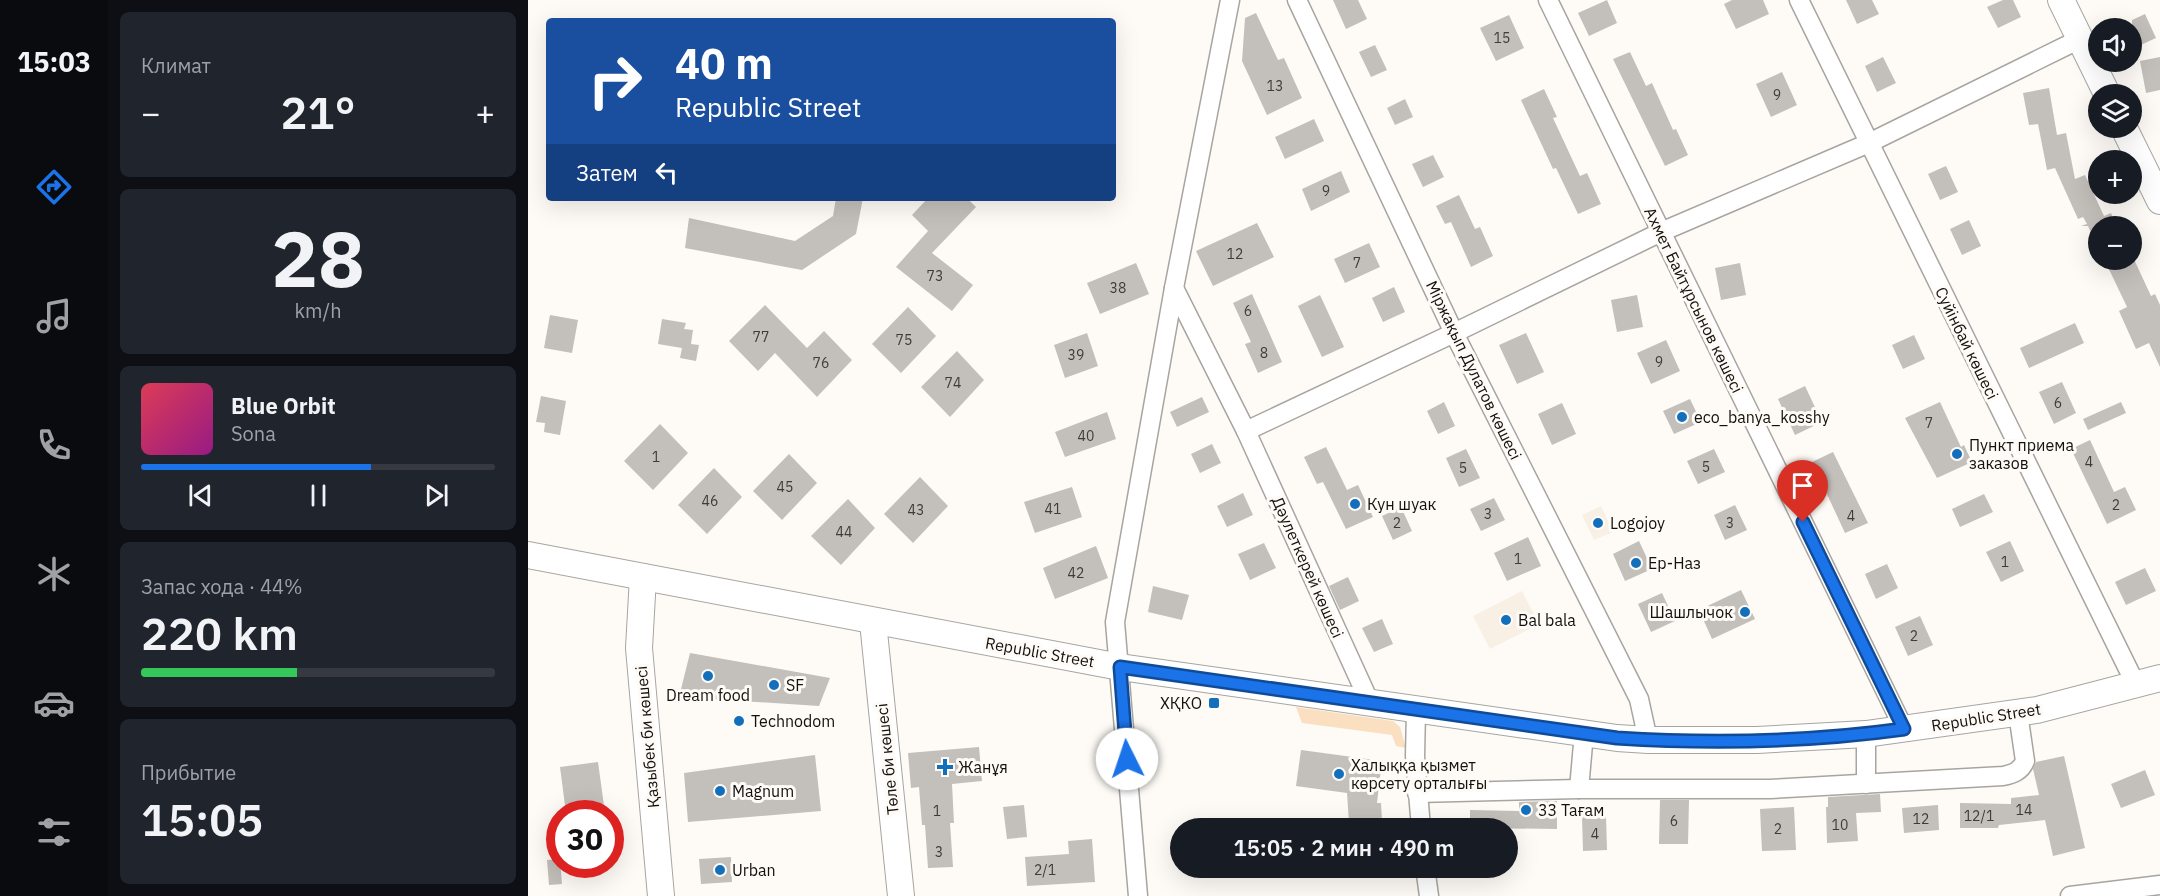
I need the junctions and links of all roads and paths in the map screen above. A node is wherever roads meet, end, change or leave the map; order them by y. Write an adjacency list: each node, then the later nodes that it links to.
1 (1230, 0): 12 (street)
2 (1297, 0): 13 (street, Міржақып Дулатов көшесі)
3 (1548, 0): 11 (street, Ахмет Байтұрсынов көшесі)
4 (1799, 0): 9 (street, Суйінбай көшесі)
5 (2061, 0): 6 (main road)
6 (2080, 39): 7 (main road); 9 (street)
7 (2103, 84)
8 (2129, 138): 10 (main road)
9 (1869, 143): 11 (street); 19 (street, Суйінбай көшесі)
10 (2160, 201)
11 (1661, 232): 13 (street); 23 (street, Ахмет Байтұрсынов көшесі)
12 (1174, 288): 14 (street, Дәулеткерей көшесі); 18 (street)
13 (1454, 333): 14 (street); 26 (street, Міржақып Дулатов көшесі)
14 (1246, 431): 20 (street, Дәулеткерей көшесі)
15 (528, 555): 16 (main road, Republic Street)
16 (643, 577): 17 (main road, Republic Street); 33 (main road, Қазыбек би көшесі)
17 (873, 622): 18 (main road, Republic Street); 34 (main road, Төле би көшесі)
18 (1120, 667): 20 (main road, Republic Street); 35 (street)
19 (2148, 682): 22 (main road, Republic Street)
20 (1370, 703): 21 (main road, Republic Street)
21 (1416, 711): 24 (main road, Republic Street); 29 (street)
22 (2018, 713): 23 (main road, Republic Street); 27 (street)
23 (1904, 729): 25 (main road, Republic Street)
24 (1584, 733): 26 (main road, Republic Street); 28 (street)
25 (1866, 734): 26 (main road, Republic Street); 27 (street)
26 (1648, 740)
27 (1866, 784): 28 (street)
28 (1579, 789): 29 (street)
29 (1417, 793): 30 (street)
30 (1420, 818)
31 (1427, 878): 36 (street)
32 (2160, 885): 37 (street)
33 (661, 896)
34 (901, 896)
35 (1138, 896)
36 (1429, 896)
37 (2070, 896)

